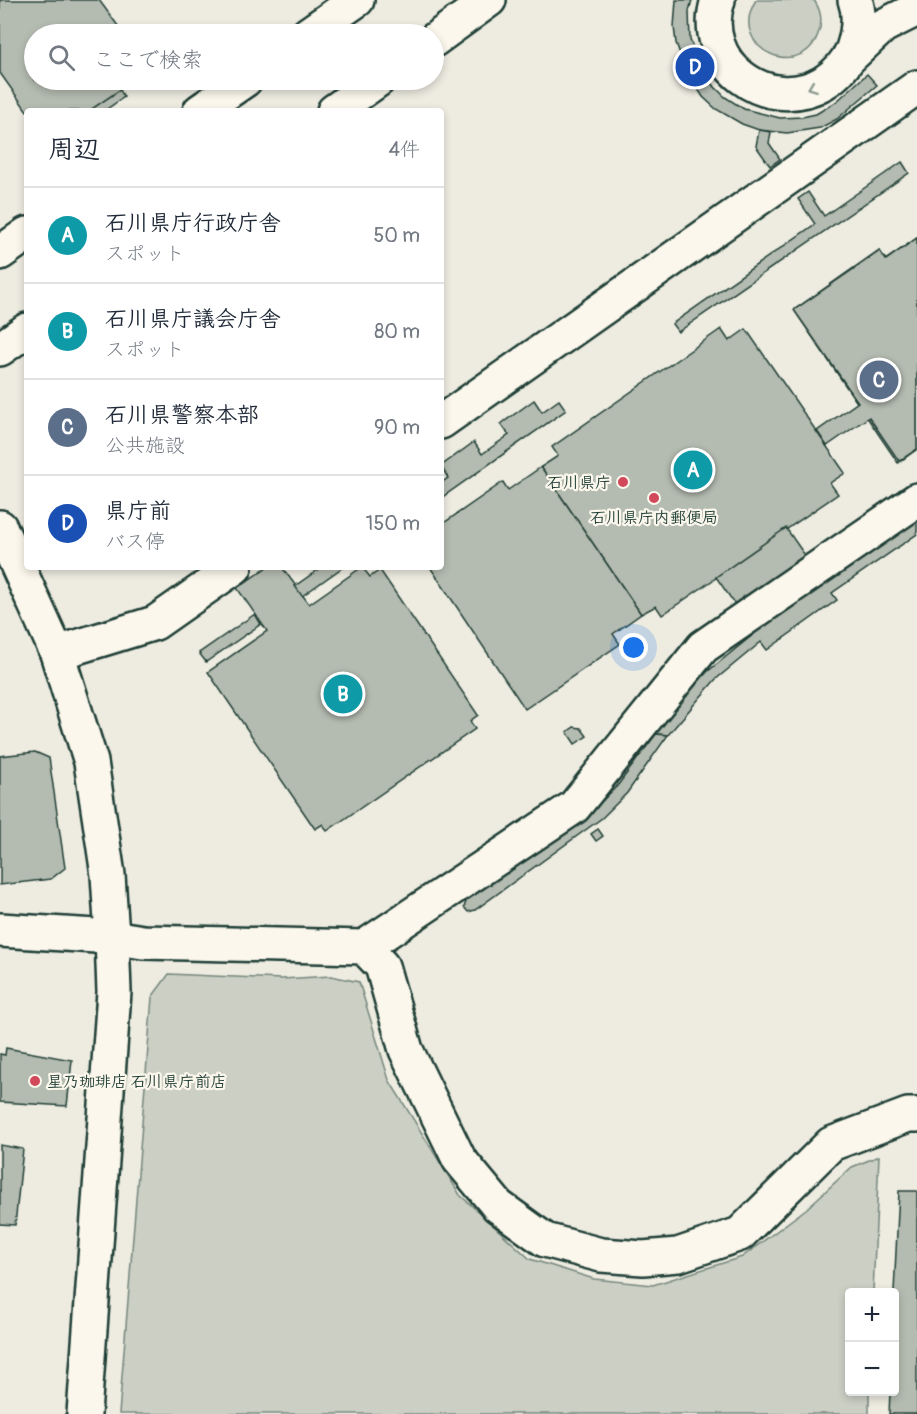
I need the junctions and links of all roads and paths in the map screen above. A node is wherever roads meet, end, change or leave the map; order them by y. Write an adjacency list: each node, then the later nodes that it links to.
1 (489, 0): 8 (street)
2 (718, 0): 9 (street, one-way to 2)
3 (855, 0): 9 (street)
4 (904, 0): 6 (street)
5 (343, 4): 7 (street)
6 (917, 8): 9 (street)
7 (320, 24)
8 (444, 33)
9 (850, 57)
10 (917, 87): 19 (street)
11 (230, 90): 13 (street)
12 (364, 90): 14 (street)
13 (204, 108)
14 (338, 108)
15 (24, 236): 16 (street)
16 (0, 253)
17 (24, 332): 18 (street)
18 (0, 349)
19 (444, 420)
20 (917, 500): 26 (street)
21 (0, 527): 23 (street)
22 (231, 570): 23 (street)
23 (57, 653): 25 (street)
24 (0, 930): 25 (street)
25 (112, 937): 26 (street); 28 (street)
26 (364, 947): 27 (street)
27 (917, 1115)
28 (84, 1414)

